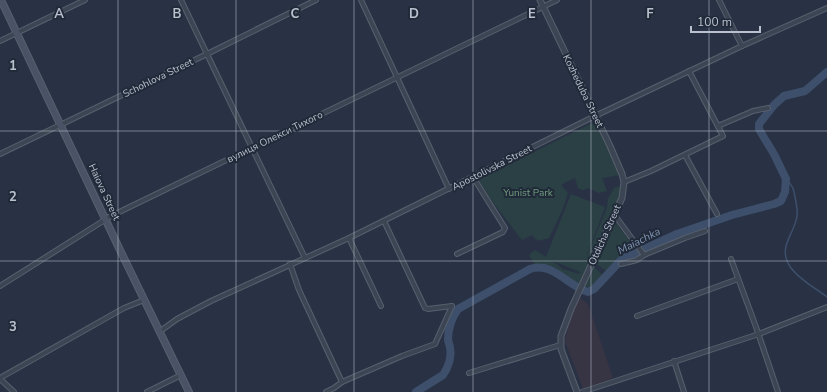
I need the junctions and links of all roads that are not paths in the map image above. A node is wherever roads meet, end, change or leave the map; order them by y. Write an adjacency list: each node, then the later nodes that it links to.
1 (1, 0): 11 (main road, Haiova Street)
2 (85, 0): 11 (street)
3 (181, 0): 14 (street)
4 (316, 0): 14 (street, Schohlova Street)
5 (361, 0): 16 (street)
6 (540, 0): 9 (street, Kozheduba Street)
7 (557, 0): 9 (street, вулиця Олекси Тихого)
8 (719, 0): 13 (street)
9 (543, 7): 16 (street, вулиця Олекси Тихого); 18 (street, Kozheduba Street)
10 (827, 8): 13 (street, Apostolivska Street)
11 (17, 33): 12 (street); 19 (main road, Haiova Street)
12 (0, 41)
13 (742, 46): 15 (street, Apostolivska Street)
14 (207, 54): 19 (street, Schohlova Street); 21 (street)
15 (689, 71): 18 (street, Apostolivska Street); 20 (street)
16 (397, 78): 21 (street, вулиця Олекси Тихого); 26 (street)
17 (768, 108): 20 (street)
18 (595, 116): 24 (street, Apostolivska Street); 25 (street, Kozheduba Street)
19 (60, 125): 22 (street, Schohlova Street); 29 (main road, Haiova Street)
20 (718, 126): 23 (street)
21 (252, 148): 29 (street, вулиця Олекси Тихого); 35 (street)
22 (0, 154)
23 (685, 155): 25 (street); 27 (street)
24 (473, 177): 26 (street, Apostolivska Street); 33 (street)
25 (624, 182): 28 (street, Otdicha Street)
26 (449, 189): 30 (street, Apostolivska Street)
27 (717, 214)
28 (614, 216): 34 (street); 47 (street, Otdicha Street)
29 (105, 219): 40 (street, вулиця Олекси Тихого); 41 (main road, Haiova Street)
30 (384, 221): 32 (street, Apostolivska Street); 52 (street)
31 (705, 231): 34 (street)
32 (349, 238): 35 (street, Apostolivska Street); 42 (street)
33 (457, 254)
34 (643, 254): 38 (street)
35 (305, 258): 37 (street, Apostolivska Street)
36 (731, 259): 39 (street)
37 (290, 264): 45 (street, Apostolivska Street); 52 (street)
38 (621, 264)
39 (738, 279): 44 (street); 46 (street)
40 (0, 286)
41 (144, 300): 45 (main road, Haiova Street); 51 (street)
42 (381, 306)
43 (827, 307): 46 (street)
44 (637, 316)
45 (160, 332): 50 (main road, Haiova Street)
46 (759, 334): 48 (street); 61 (street)
47 (560, 344): 49 (street); 58 (street)
48 (674, 361): 59 (street); 60 (street)
49 (468, 373)
50 (181, 375): 55 (street); 56 (main road, Haiova Street)
51 (0, 378): 54 (street)
52 (342, 382): 53 (street)
53 (335, 390): 57 (street)
54 (14, 392)
55 (146, 392)
56 (189, 392)
57 (326, 392)
58 (577, 392)
59 (582, 392)
60 (684, 392)
61 (778, 392)

